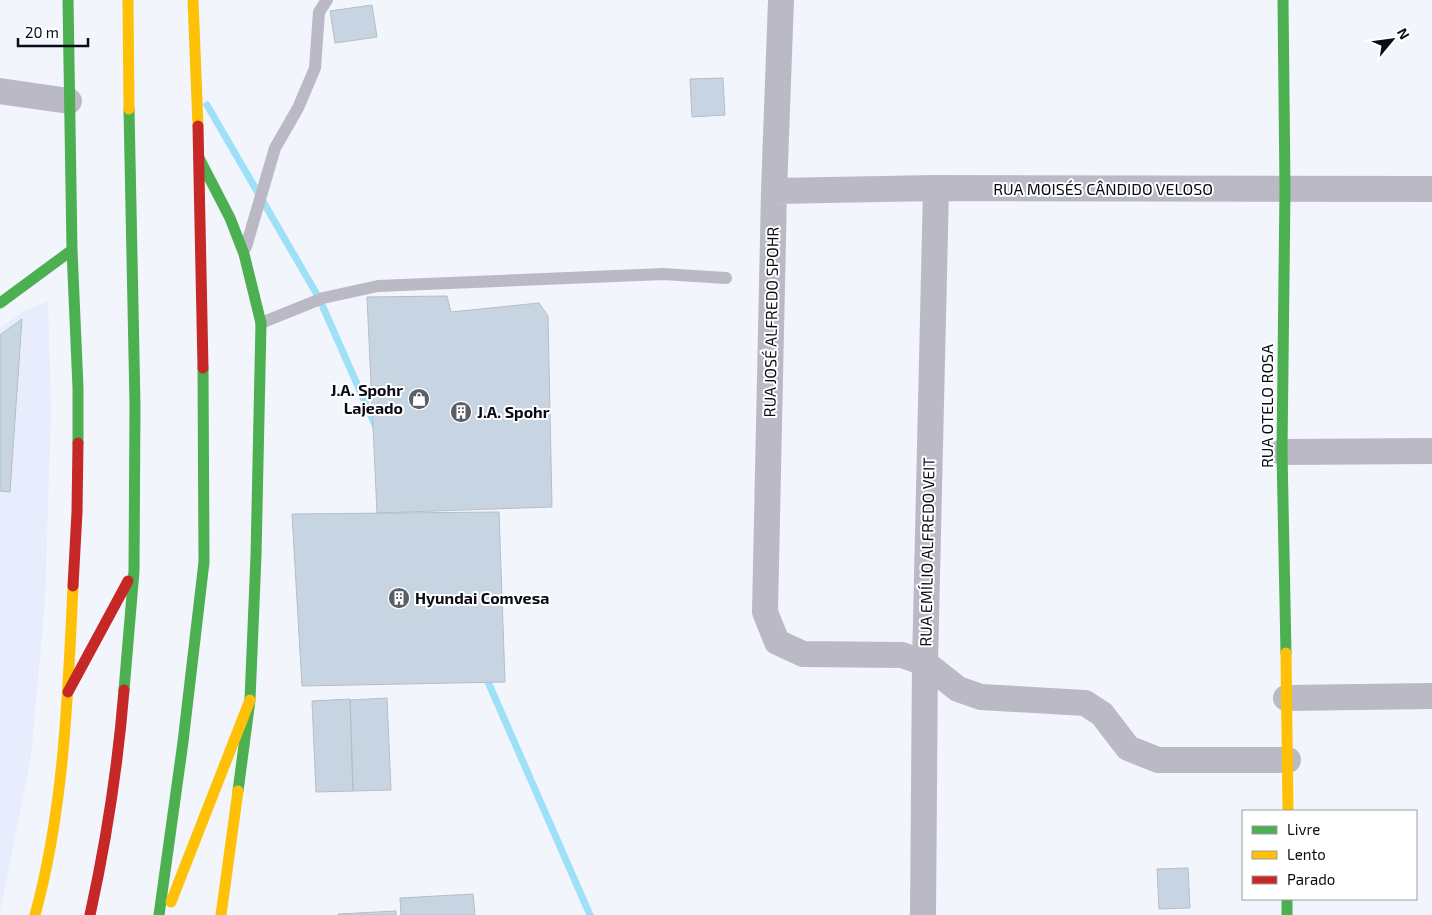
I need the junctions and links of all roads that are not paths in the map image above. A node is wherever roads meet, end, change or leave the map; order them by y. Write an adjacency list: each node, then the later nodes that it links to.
1 (68, 0): 8 (main road)
2 (128, 0): 21 (main road)
3 (194, 0): 9 (main road)
4 (327, 0): 15 (lane)
5 (781, 0): 13 (street, RUA JOSÉ ALFREDO SPOHR)
6 (1283, 0): 11 (main road, RUA OTELO ROSA)
7 (0, 91): 8 (street)
8 (69, 100): 14 (main road)
9 (199, 158): 15 (main road); 32 (main road)
10 (936, 188): 11 (street, RUA MOISÉS CÂNDIDO VELOSO); 13 (street, RUA MOISÉS CÂNDIDO VELOSO); 22 (street, RUA EMÍLIO ALFREDO VEIT)
11 (1285, 189): 12 (street, RUA MOISÉS CÂNDIDO VELOSO); 20 (main road, RUA OTELO ROSA)
12 (1432, 189)
13 (774, 191): 22 (street, RUA JOSÉ ALFREDO SPOHR)
14 (72, 250): 17 (main road); 23 (main road)
15 (244, 254): 18 (main road)
16 (726, 278): 18 (lane)
17 (0, 303)
18 (261, 323): 26 (main road)
19 (1432, 450): 20 (street)
20 (1282, 452): 25 (main road, RUA OTELO ROSA)
21 (134, 571): 23 (main road); 31 (main road)
22 (925, 663): 27 (street); 35 (street, RUA EMÍLIO ALFREDO VEIT)
23 (68, 692): 30 (main road)
24 (1432, 696): 25 (street)
25 (1286, 698): 27 (main road, RUA OTELO ROSA)
26 (250, 700): 33 (main road); 34 (main road)
27 (1288, 760): 28 (main road, RUA OTELO ROSA)
28 (1288, 810)
29 (1287, 900): 36 (main road)
30 (35, 915)
31 (90, 915)
32 (159, 915)
33 (166, 915)
34 (221, 915)
35 (923, 915)
36 (1287, 915)

